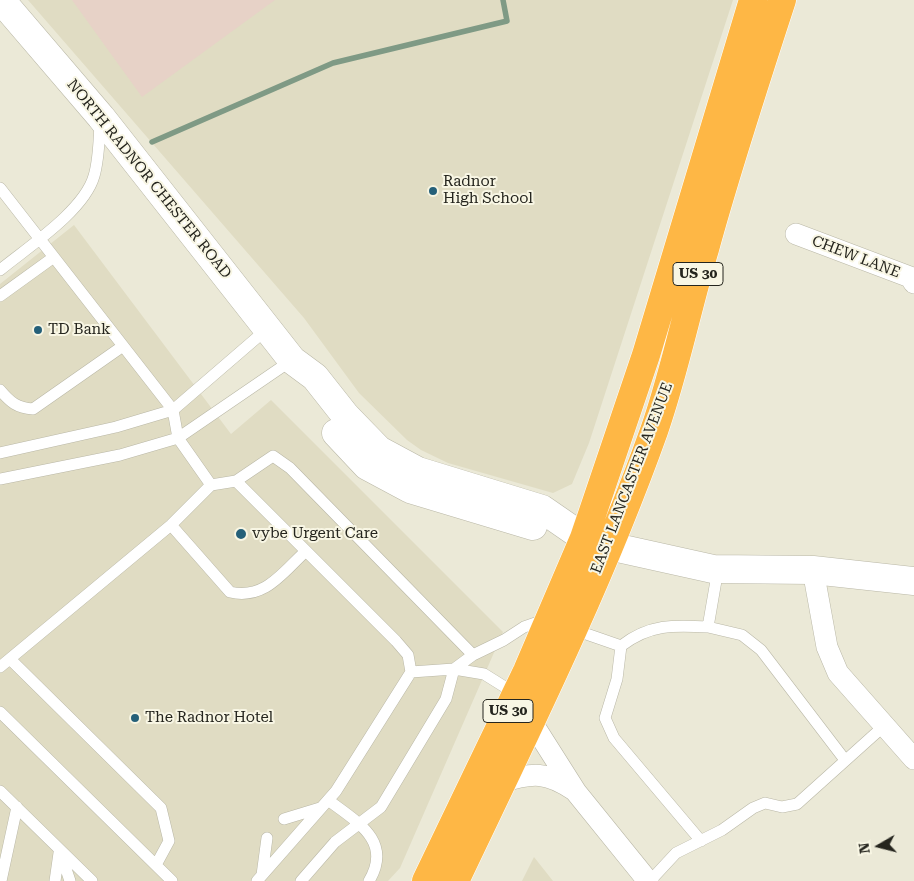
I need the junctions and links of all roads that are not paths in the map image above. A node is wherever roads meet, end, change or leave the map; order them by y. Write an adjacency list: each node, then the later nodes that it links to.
1 (1, 0): 4 (main road, NORTH RADNOR CHESTER ROAD)
2 (754, 0): 23 (highway, EAST LANCASTER AVENUE / US 30)
3 (782, 0): 23 (highway, EAST LANCASTER AVENUE / US 30)
4 (101, 117): 7 (lane); 12 (main road, NORTH RADNOR CHESTER ROAD)
5 (0, 188): 7 (lane)
6 (796, 234): 10 (street, CHEW LANE)
7 (39, 238): 8 (lane); 9 (lane)
8 (54, 257): 11 (lane); 13 (lane)
9 (0, 270)
10 (914, 283)
11 (0, 296)
12 (269, 328): 14 (main road, NORTH RADNOR CHESTER ROAD); 16 (lane)
13 (124, 346): 15 (lane); 16 (lane)
14 (292, 360): 17 (lane); 23 (main road, NORTH RADNOR CHESTER ROAD)
15 (0, 390)
16 (173, 410): 17 (lane); 18 (lane)
17 (178, 438): 19 (lane); 21 (lane)
18 (0, 453)
19 (0, 479)
20 (236, 481): 21 (lane); 24 (lane); 31 (lane)
21 (211, 485): 22 (lane)
22 (170, 525): 24 (lane); 32 (lane)
23 (596, 542): 25 (main road, NORTH RADNOR CHESTER ROAD); 28 (highway, EAST LANCASTER AVENUE / US 30)
24 (306, 551): 35 (lane)
25 (718, 569): 26 (main road, NORTH RADNOR CHESTER ROAD); 29 (lane)
26 (813, 570): 27 (main road, NORTH RADNOR CHESTER ROAD); 39 (street)
27 (914, 581)
28 (561, 624): 30 (lane); 31 (lane); 36 (highway, EAST LANCASTER AVENUE / US 30); 38 (highway, EAST LANCASTER AVENUE / US 30)
29 (708, 627): 30 (lane); 41 (lane)
30 (621, 646): 50 (lane)
31 (473, 655): 34 (lane)
32 (10, 659): 33 (lane); 52 (lane)
33 (0, 667)
34 (454, 669): 35 (lane); 36 (lane); 48 (lane)
35 (411, 672): 45 (lane)
36 (516, 694): 61 (highway, EAST LANCASTER AVENUE / US 30)
37 (0, 712): 52 (lane)
38 (531, 721): 42 (highway, EAST LANCASTER AVENUE / US 30); 44 (street)
39 (885, 725): 40 (street); 41 (lane)
40 (914, 759)
41 (846, 760): 50 (lane)
42 (502, 782): 44 (street); 62 (highway, EAST LANCASTER AVENUE / US 30)
43 (0, 791): 46 (lane)
44 (576, 792): 63 (street)
45 (325, 804): 47 (lane); 48 (lane); 53 (lane)
46 (16, 807): 51 (lane); 54 (lane)
47 (284, 820)
48 (360, 824): 59 (lane); 60 (lane)
49 (267, 838): 53 (lane)
50 (702, 841): 63 (lane)
51 (60, 852): 55 (lane); 56 (lane); 57 (lane)
52 (156, 864): 58 (lane)
53 (260, 878)
54 (1, 881)
55 (54, 881)
56 (70, 881)
57 (92, 881)
58 (172, 881)
59 (301, 881)
60 (369, 881)
61 (426, 881)
62 (455, 881)
63 (649, 881)

